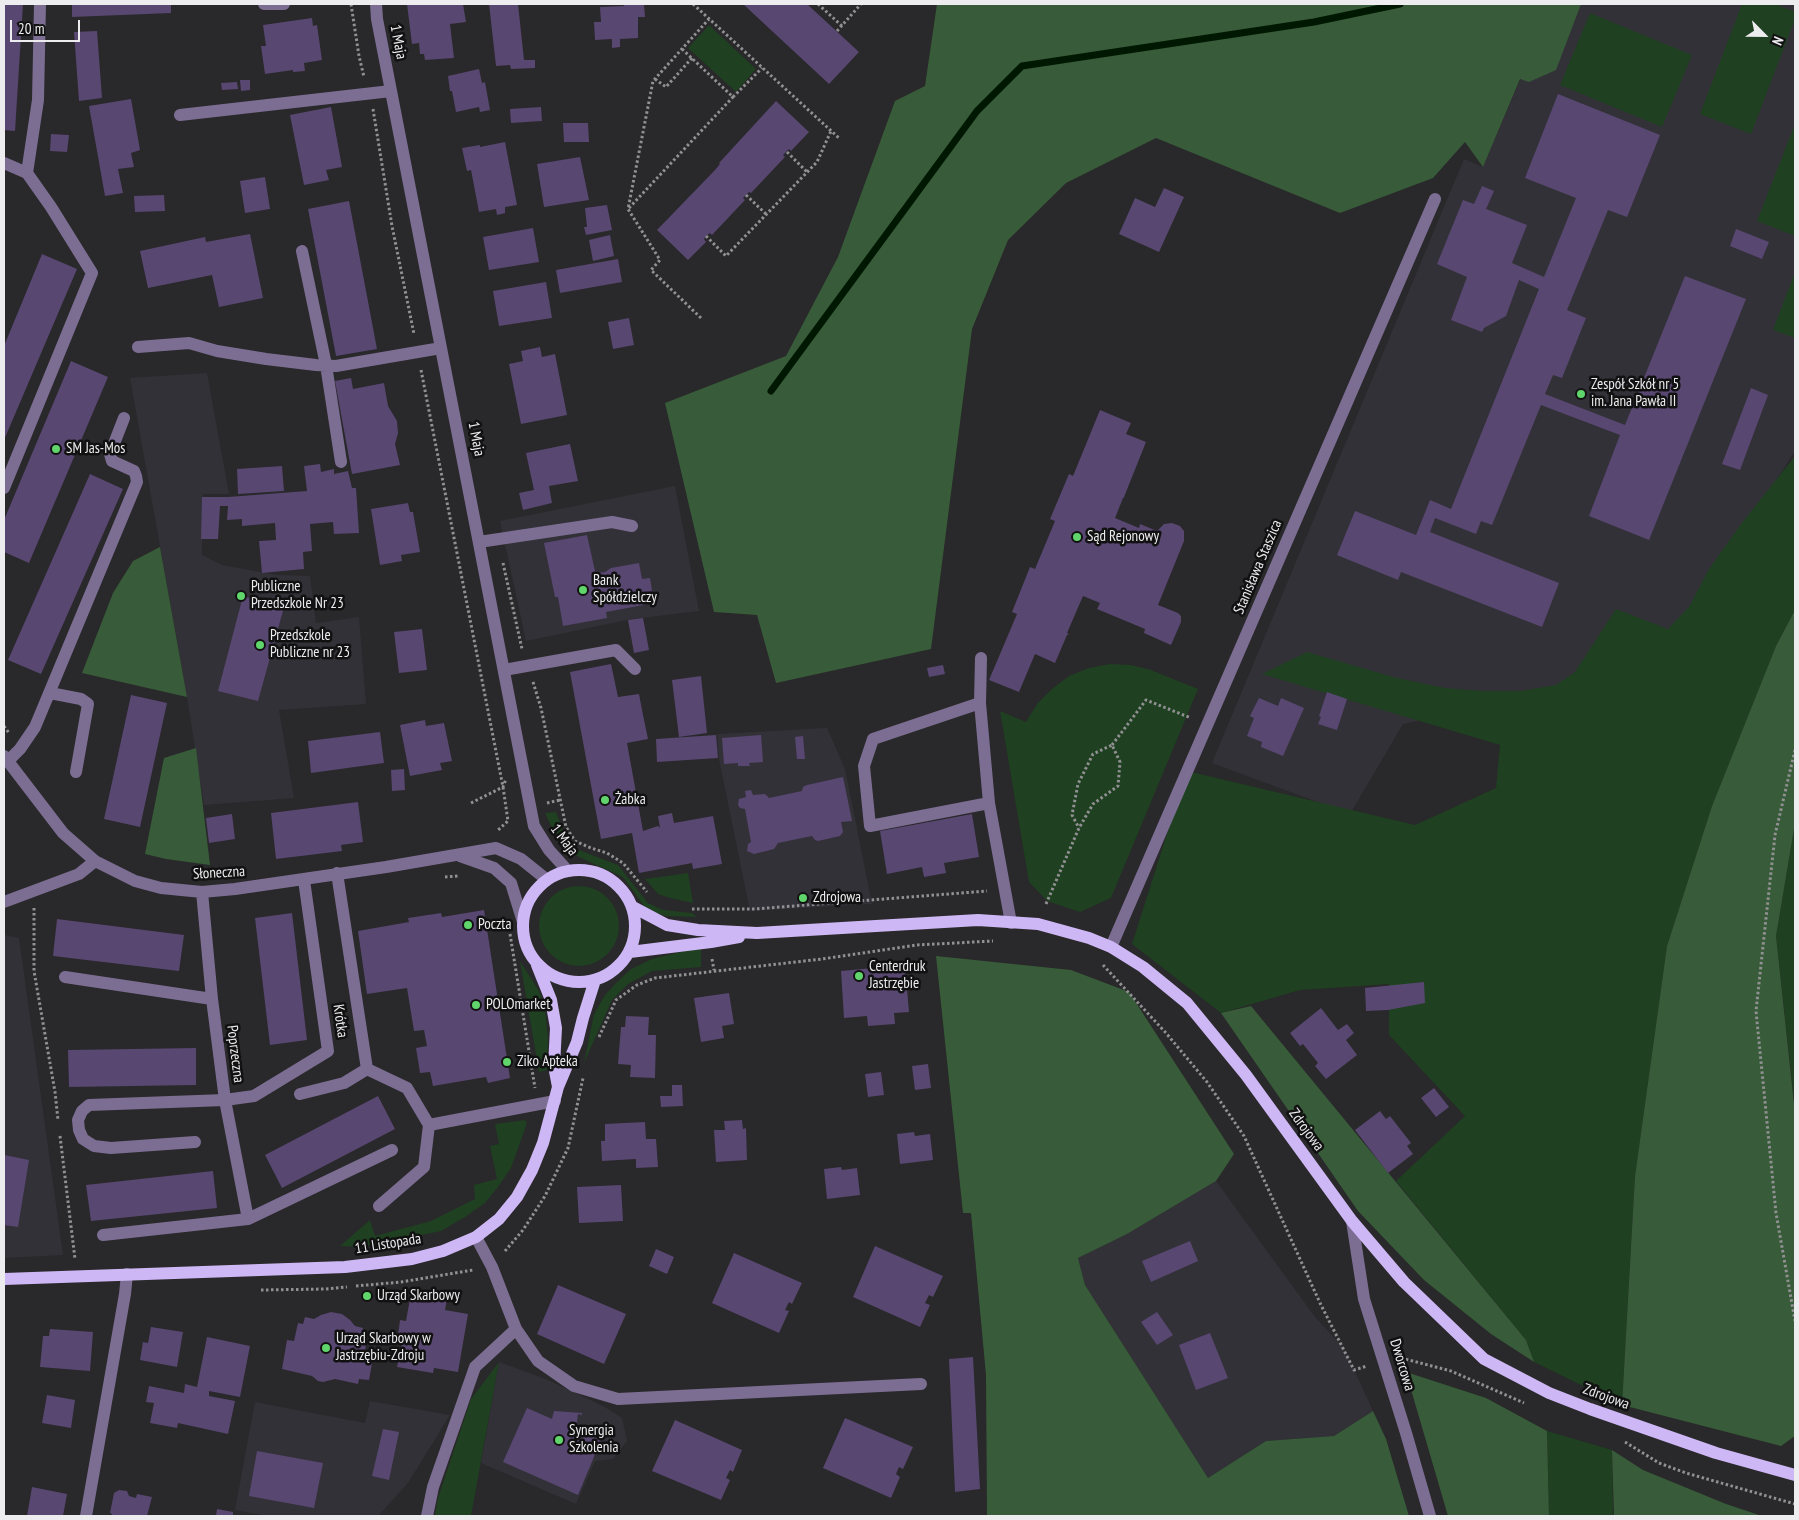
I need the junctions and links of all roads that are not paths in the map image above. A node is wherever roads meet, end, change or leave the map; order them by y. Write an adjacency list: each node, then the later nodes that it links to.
1 (40, 4): 8 (street)
2 (264, 4): 3 (street)
3 (284, 4)
4 (376, 4): 5 (street, 1 Maja)
5 (391, 91): 6 (street); 12 (street, 1 Maja)
6 (180, 115)
7 (4, 163): 8 (street)
8 (28, 173): 16 (street)
9 (1435, 199): 39 (street, Stanisława Staszica)
10 (302, 251): 13 (street)
11 (138, 347): 13 (street)
12 (441, 348): 13 (street); 18 (street, 1 Maja)
13 (326, 365): 15 (street)
14 (124, 418): 22 (street)
15 (341, 462)
16 (4, 488)
17 (632, 526): 18 (street)
18 (479, 542): 21 (street, 1 Maja)
19 (981, 658): 23 (street)
20 (635, 669): 21 (street)
21 (504, 670): 29 (street, 1 Maja)
22 (50, 693): 24 (street); 25 (street)
23 (980, 703): 26 (street); 26 (street)
24 (5, 759): 28 (street, Słoneczna)
25 (76, 772)
26 (990, 803): 37 (street)
27 (457, 855): 30 (street, Słoneczna); 31 (street, Słoneczna); 36 (street, Słoneczna)
28 (95, 861): 33 (street, Słoneczna); 34 (street)
29 (567, 870): 31 (main road); 35 (main road)
30 (337, 873): 32 (street, Słoneczna); 45 (street)
31 (546, 879): 36 (main road)
32 (304, 880): 33 (street, Słoneczna); 48 (street, Krótka)
33 (202, 892): 44 (street, Poprzeczna)
34 (4, 902)
35 (633, 907): 38 (main road, Zdrojowa); 40 (main road)
36 (523, 922): 41 (main road)
37 (1011, 923): 38 (main road, Zdrojowa); 39 (main road, Zdrojowa)
38 (757, 933): 40 (main road, Zdrojowa)
39 (1111, 948): 55 (main road, Zdrojowa)
40 (630, 952): 43 (main road)
41 (535, 961): 43 (main road); 46 (main road, 11 Listopada)
42 (66, 977): 44 (street)
43 (595, 980): 46 (main road, 11 Listopada)
44 (212, 999): 48 (street, Poprzeczna)
45 (367, 1069): 47 (street); 50 (street)
46 (558, 1087): 49 (main road, 11 Listopada)
47 (300, 1094)
48 (225, 1100): 51 (street); 54 (street, Poprzeczna)
49 (555, 1101): 50 (street); 57 (main road, 11 Listopada)
50 (429, 1125): 53 (street)
51 (195, 1142)
52 (392, 1150): 54 (street)
53 (379, 1206)
54 (248, 1219): 56 (street)
55 (1352, 1221): 62 (main road, Zdrojowa); 65 (street, Dworcowa)
56 (103, 1234)
57 (476, 1237): 58 (main road, 11 Listopada); 60 (street)
58 (127, 1274): 59 (main road, 11 Listopada); 63 (street)
59 (4, 1279)
60 (516, 1330): 61 (street); 64 (street)
61 (921, 1384)
62 (1795, 1475)
63 (86, 1516)
64 (427, 1516)
65 (1430, 1516)

